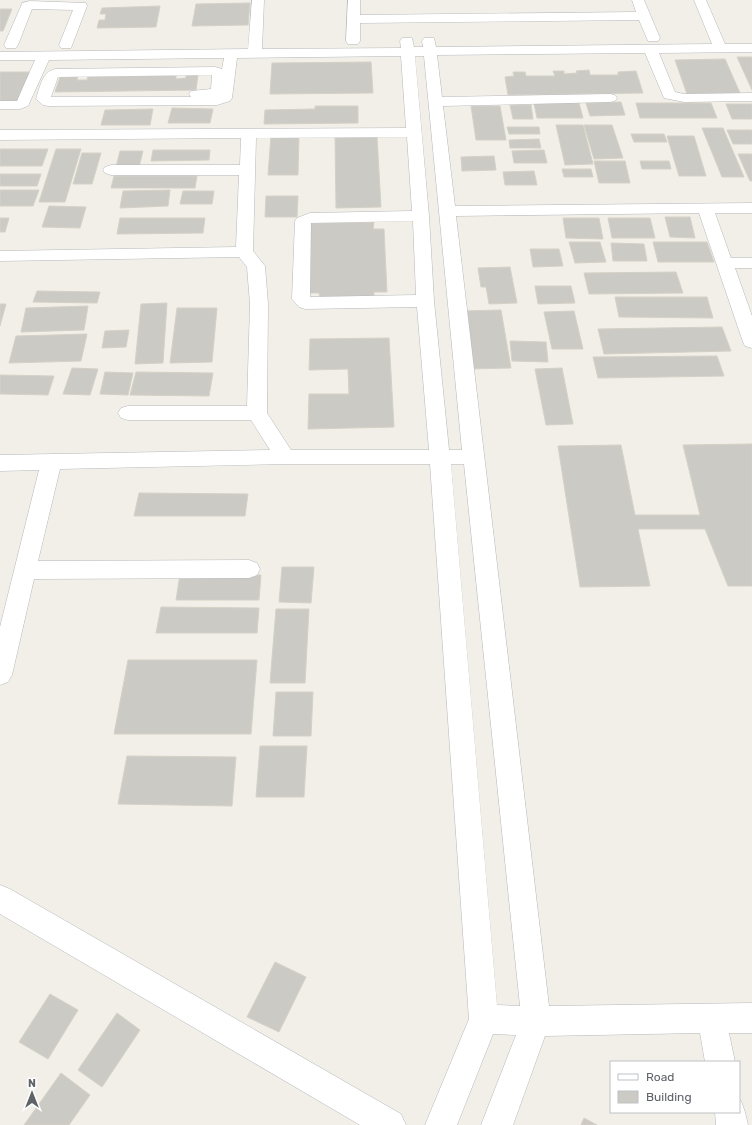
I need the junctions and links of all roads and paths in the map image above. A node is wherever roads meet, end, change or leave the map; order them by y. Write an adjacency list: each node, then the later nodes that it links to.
1 (258, 0): 16 (street)
2 (354, 0): 3 (street); 7 (street)
3 (366, 0)
4 (638, 0): 6 (street)
5 (700, 0): 11 (street)
6 (644, 16): 7 (street); 10 (street)
7 (354, 19): 9 (street)
8 (752, 37): 11 (street)
9 (353, 41): 14 (street); 16 (street)
10 (652, 43): 11 (street); 15 (street); 22 (street)
11 (718, 43): 17 (street)
12 (6, 45): 13 (street); 13 (street)
13 (66, 45): 16 (street)
14 (407, 46): 15 (street); 16 (street); 26 (street)
15 (430, 46): 24 (street)
16 (256, 48): 18 (street)
17 (752, 48)
18 (231, 54): 20 (street); 21 (street)
19 (0, 56): 20 (street)
20 (44, 56): 25 (street)
21 (196, 94)
22 (752, 97)
23 (610, 98): 24 (street)
24 (436, 102): 33 (street)
25 (0, 105)
26 (414, 132): 27 (street); 34 (street)
27 (249, 134): 28 (street); 30 (street)
28 (0, 135)
29 (111, 170): 30 (street)
30 (247, 170): 35 (street)
31 (705, 208): 32 (street); 33 (street); 37 (street)
32 (752, 208)
33 (448, 211): 45 (street)
34 (421, 216): 39 (street); 39 (street)
35 (244, 252): 36 (street); 43 (street)
36 (0, 256)
37 (725, 263): 38 (street); 40 (street)
38 (752, 263)
39 (425, 301): 46 (street)
40 (748, 319): 41 (street)
41 (752, 342)
42 (128, 413): 43 (street)
43 (257, 413): 44 (street)
44 (285, 457): 46 (street); 47 (street)
45 (473, 457): 46 (street); 56 (street)
46 (440, 458): 54 (street)
47 (51, 462): 48 (street); 50 (street)
48 (0, 463)
49 (249, 569): 50 (street)
50 (25, 570): 51 (street)
51 (0, 675)
52 (0, 899): 59 (street)
53 (752, 1018): 55 (street)
54 (484, 1019): 56 (street); 60 (street)
55 (712, 1019): 56 (street); 57 (street)
56 (536, 1021): 61 (street)
57 (720, 1061)
58 (730, 1113): 62 (street)
59 (390, 1125)
60 (441, 1125)
61 (497, 1125)
62 (732, 1125)

